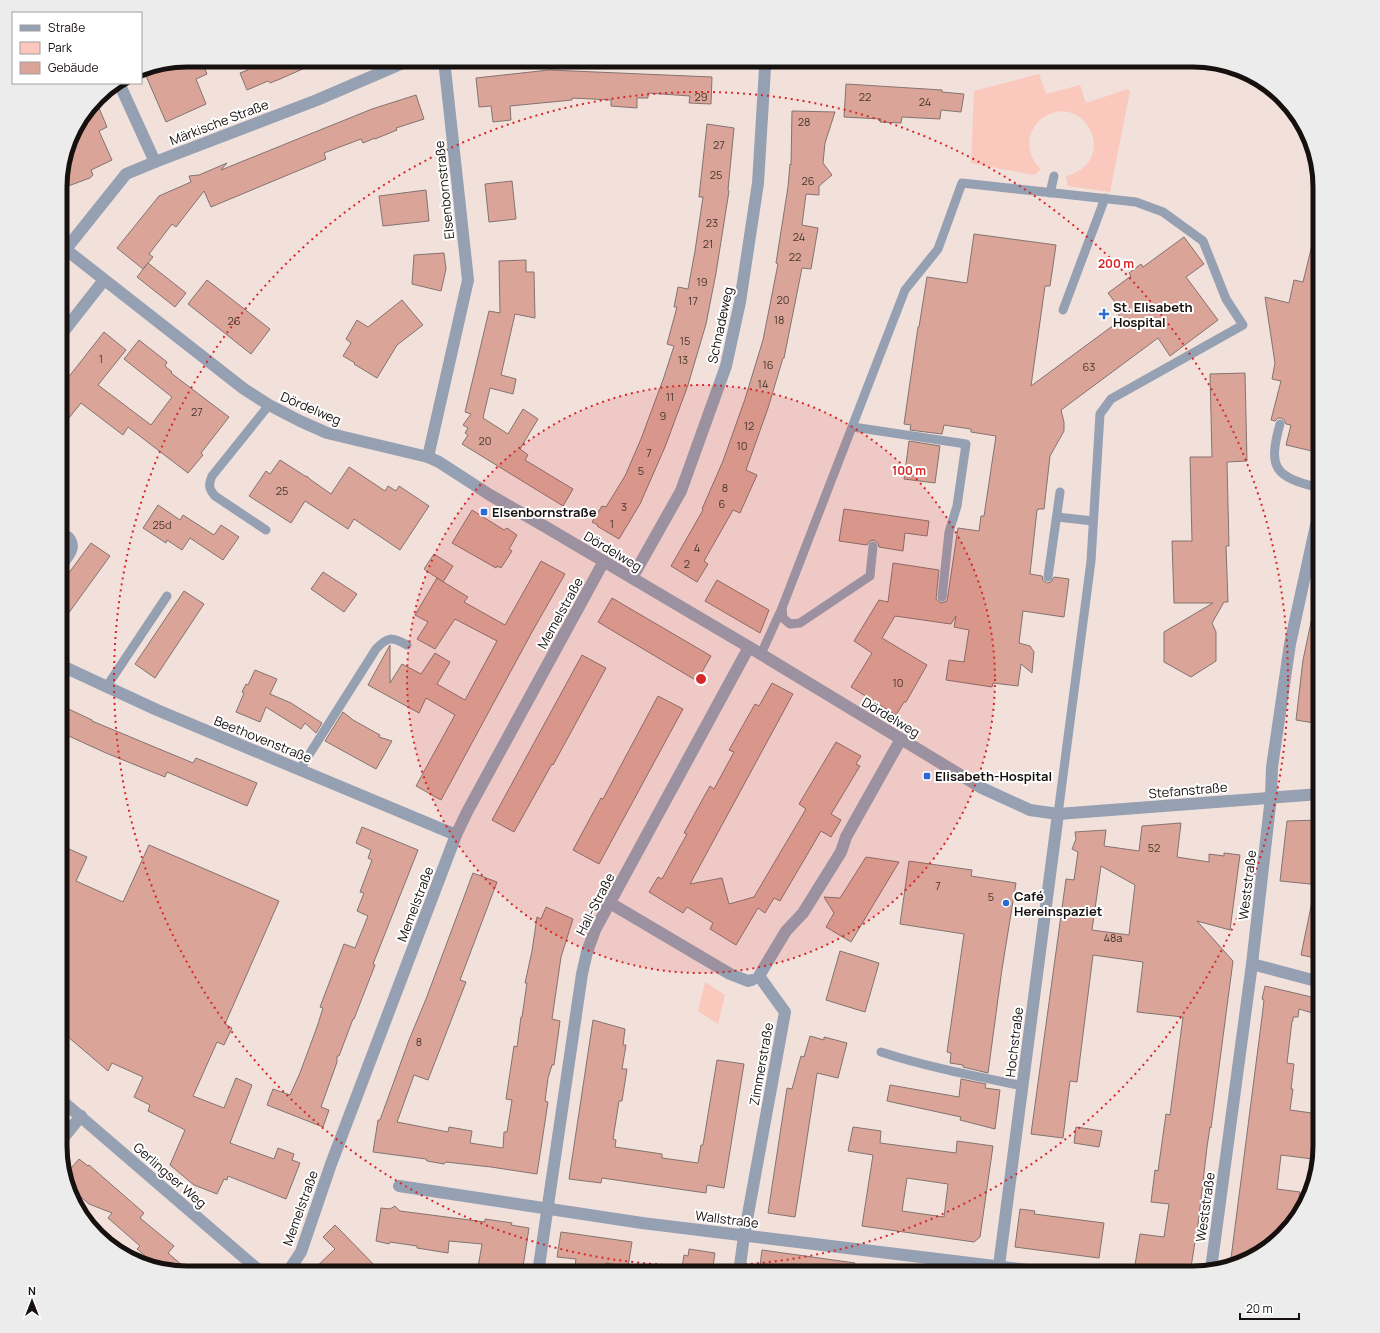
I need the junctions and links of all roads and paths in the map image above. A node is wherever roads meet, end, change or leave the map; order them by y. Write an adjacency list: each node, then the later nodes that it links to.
1 (394, 67): 5 (street, Märkische Straße)
2 (445, 67): 17 (street, Elsenbornstraße)
3 (765, 67): 29 (street, Schnadeweg)
4 (121, 86): 5 (street)
5 (155, 162): 9 (street, Märkische Straße)
6 (1054, 176): 7 (lane)
7 (1050, 193): 8 (lane); 16 (lane)
8 (1105, 198): 12 (lane); 21 (lane)
9 (67, 242)
10 (67, 250): 11 (street, Dördelweg)
11 (104, 280): 13 (street); 14 (street, Dördelweg)
12 (1063, 310)
13 (67, 327)
14 (269, 405): 17 (street, Dördelweg); 22 (lane)
15 (1280, 424): 18 (lane)
16 (853, 427): 31 (lane); 32 (lane)
17 (428, 456): 27 (street, Dördelweg)
18 (1313, 486)
19 (1060, 492): 20 (lane)
20 (1056, 517): 21 (lane); 28 (lane)
21 (1093, 521): 42 (lane)
22 (266, 530)
23 (69, 536): 26 (lane)
24 (1313, 539): 41 (street, Weststraße)
25 (873, 546): 32 (lane)
26 (67, 559)
27 (604, 561): 29 (street, Dördelweg); 43 (street, Memelstraße)
28 (1048, 577)
29 (632, 578): 34 (street, Dördelweg)
30 (167, 596): 37 (lane)
31 (942, 597)
32 (782, 608): 35 (lane)
33 (407, 645): 39 (lane)
34 (750, 647): 35 (street, Dördelweg); 44 (street, Hall-Straße)
35 (761, 654): 38 (street, Dördelweg)
36 (67, 668): 37 (street, Beethovenstraße)
37 (106, 686): 39 (street, Beethovenstraße)
38 (901, 739): 42 (street, Dördelweg); 55 (street, Zimmerstraße)
39 (300, 770): 43 (street, Beethovenstraße)
40 (1313, 794): 41 (street, Stefanstraße)
41 (1271, 797): 42 (street, Stefanstraße); 45 (street, Weststraße)
42 (1058, 814): 49 (street, Hochstraße)
43 (456, 835): 58 (street, Memelstraße)
44 (610, 903): 46 (street); 54 (street, Hall-Straße)
45 (1252, 964): 47 (street); 56 (street, Weststraße)
46 (752, 980)
47 (1313, 980)
48 (881, 1052): 49 (lane)
49 (1023, 1086): 62 (street, Hochstraße)
50 (67, 1105): 51 (street, Gerlingser Weg)
51 (81, 1116): 52 (street); 57 (street, Gerlingser Weg)
52 (67, 1133)
53 (400, 1186): 54 (street, Wallstraße)
54 (549, 1208): 55 (street, Wallstraße); 59 (street, Hall-Straße)
55 (744, 1236): 60 (street, Zimmerstraße); 61 (street, Wallstraße)
56 (1212, 1265)
57 (254, 1266)
58 (291, 1266)
59 (539, 1266)
60 (740, 1266)
61 (968, 1266)
62 (999, 1266)

